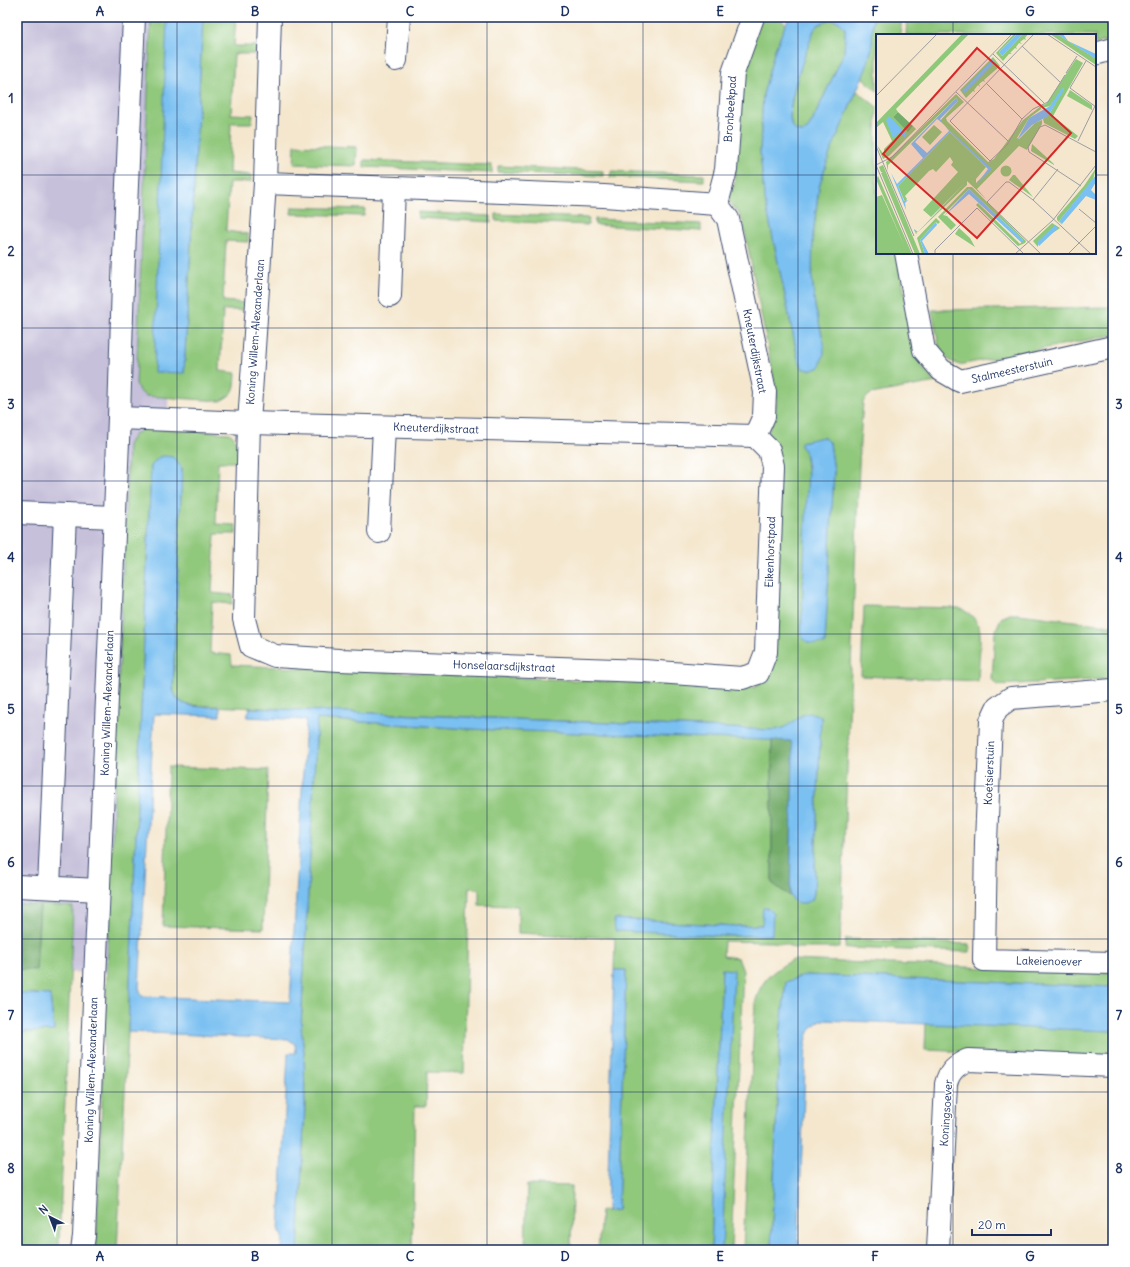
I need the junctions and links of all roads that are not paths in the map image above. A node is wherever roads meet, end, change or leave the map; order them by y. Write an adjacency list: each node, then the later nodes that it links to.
1 (134, 17): 14 (street, Koning Willem-Alexanderlaan)
2 (270, 17): 8 (street, Koning Willem-Alexanderlaan)
3 (399, 17): 7 (street)
4 (753, 17): 10 (street, Bronbeekpad)
5 (1113, 49): 6 (street)
6 (1096, 54)
7 (396, 60)
8 (265, 183): 9 (street); 15 (street, Koning Willem-Alexanderlaan)
9 (394, 188): 10 (street); 12 (street)
10 (717, 204): 17 (street, Kneuterdijkstraat)
11 (906, 254): 13 (street, Stalmeesterstuin)
12 (390, 296)
13 (1113, 347)
14 (119, 418): 15 (street, Kneuterdijkstraat); 20 (street, Koning Willem-Alexanderlaan)
15 (249, 423): 16 (street, Kneuterdijkstraat); 22 (street, Koning Willem-Alexanderlaan)
16 (384, 427): 17 (street, Kneuterdijkstraat); 21 (street)
17 (755, 436): 23 (street, Eikenhorstpad)
18 (17, 513): 19 (street)
19 (65, 515): 20 (street); 26 (street)
20 (114, 517): 27 (street, Koning Willem-Alexanderlaan)
21 (379, 532)
22 (251, 646): 23 (street, Honselaarsdijkstraat)
23 (758, 673)
24 (1113, 690): 28 (street, Koetsierstuin)
25 (17, 886): 26 (street)
26 (49, 887): 27 (street)
27 (99, 890): 31 (street, Koning Willem-Alexanderlaan)
28 (984, 960): 29 (street, Lakeienoever)
29 (1113, 963)
30 (1113, 1066): 32 (street, Koningsoever)
31 (82, 1250)
32 (938, 1250)

